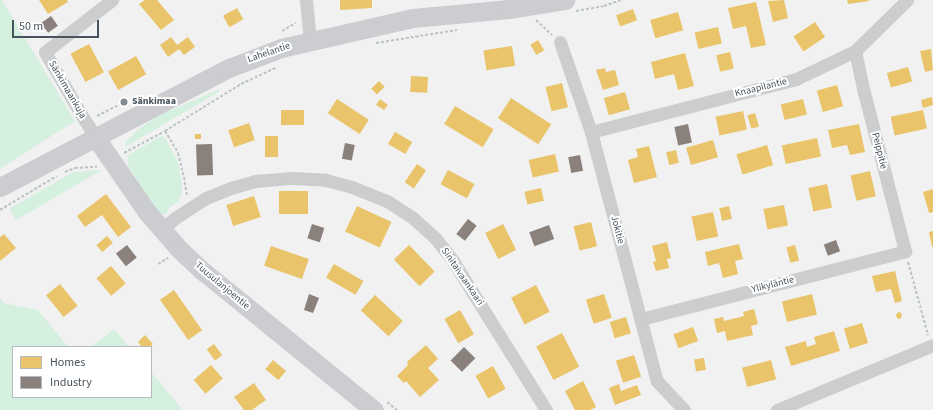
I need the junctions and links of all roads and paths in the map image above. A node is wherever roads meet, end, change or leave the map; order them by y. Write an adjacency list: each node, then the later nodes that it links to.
1 (112, 0): 15 (street, Sänkimaankuja)
2 (306, 0): 8 (street)
3 (621, 0): 5 (path)
4 (907, 0): 11 (street, Knaapilantie)
5 (569, 6): 8 (main road, Lahelantie)
6 (541, 17): 9 (path)
7 (457, 30): 10 (path)
8 (310, 41): 15 (main road, Lahelantie)
9 (560, 42): 14 (street, Jokitie)
10 (374, 44)
11 (855, 51): 14 (street, Knaapilantie); 21 (street, Peippitie)
12 (280, 66): 13 (path)
13 (165, 131): 16 (path); 18 (path)
14 (591, 132): 24 (street, Jokitie)
15 (96, 138): 16 (main road, Tuusulanjoentie); 17 (main road, Lahelantie)
16 (112, 160): 19 (path); 20 (main road, Tuusulanjoentie)
17 (0, 187)
18 (192, 196)
19 (0, 210)
20 (162, 230): 26 (main road, Tuusulanjoentie); 28 (street, Sinitaivaankaari)
21 (905, 251): 24 (street, Ylikyläntie); 25 (path)
22 (171, 256): 23 (path)
23 (158, 264)
24 (641, 319): 29 (street, Jokitie)
25 (931, 346): 30 (street)
26 (379, 405): 27 (path)
27 (397, 410)
28 (546, 410)
29 (684, 410)
30 (777, 410)

